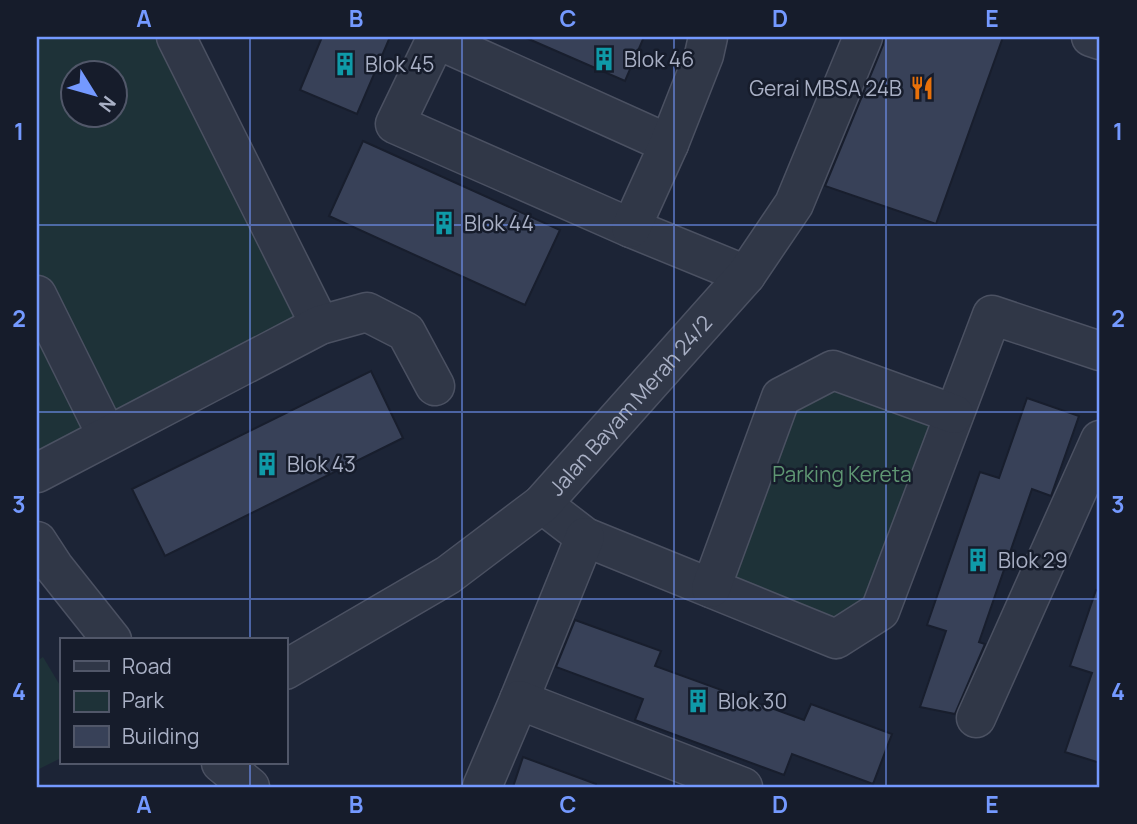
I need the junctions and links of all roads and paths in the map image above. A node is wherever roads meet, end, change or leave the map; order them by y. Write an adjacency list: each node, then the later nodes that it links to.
1 (176, 37): 10 (street)
2 (708, 37): 6 (street)
3 (863, 37): 8 (street, Jalan Bayam Merah 24/2)
4 (1091, 37): 5 (street)
5 (1100, 40)
6 (669, 144): 7 (street); 7 (street)
7 (631, 228): 8 (street)
8 (746, 275): 17 (street, Jalan Bayam Merah 24/2)
9 (37, 295): 14 (street)
10 (320, 326): 12 (street); 14 (street)
11 (1100, 351): 13 (street)
12 (435, 386)
13 (954, 414): 20 (street); 20 (street)
14 (107, 436): 16 (street)
15 (1100, 440): 24 (street)
16 (37, 473)
17 (542, 504): 18 (street); 22 (street, Jalan Bayam Merah 24/2)
18 (584, 537): 20 (street); 23 (street)
19 (37, 541): 21 (street)
20 (710, 588)
21 (110, 638)
22 (287, 669)
23 (519, 700): 27 (street); 28 (street)
24 (976, 718)
25 (222, 764): 26 (street)
26 (250, 787)
27 (482, 787)
28 (743, 787)

